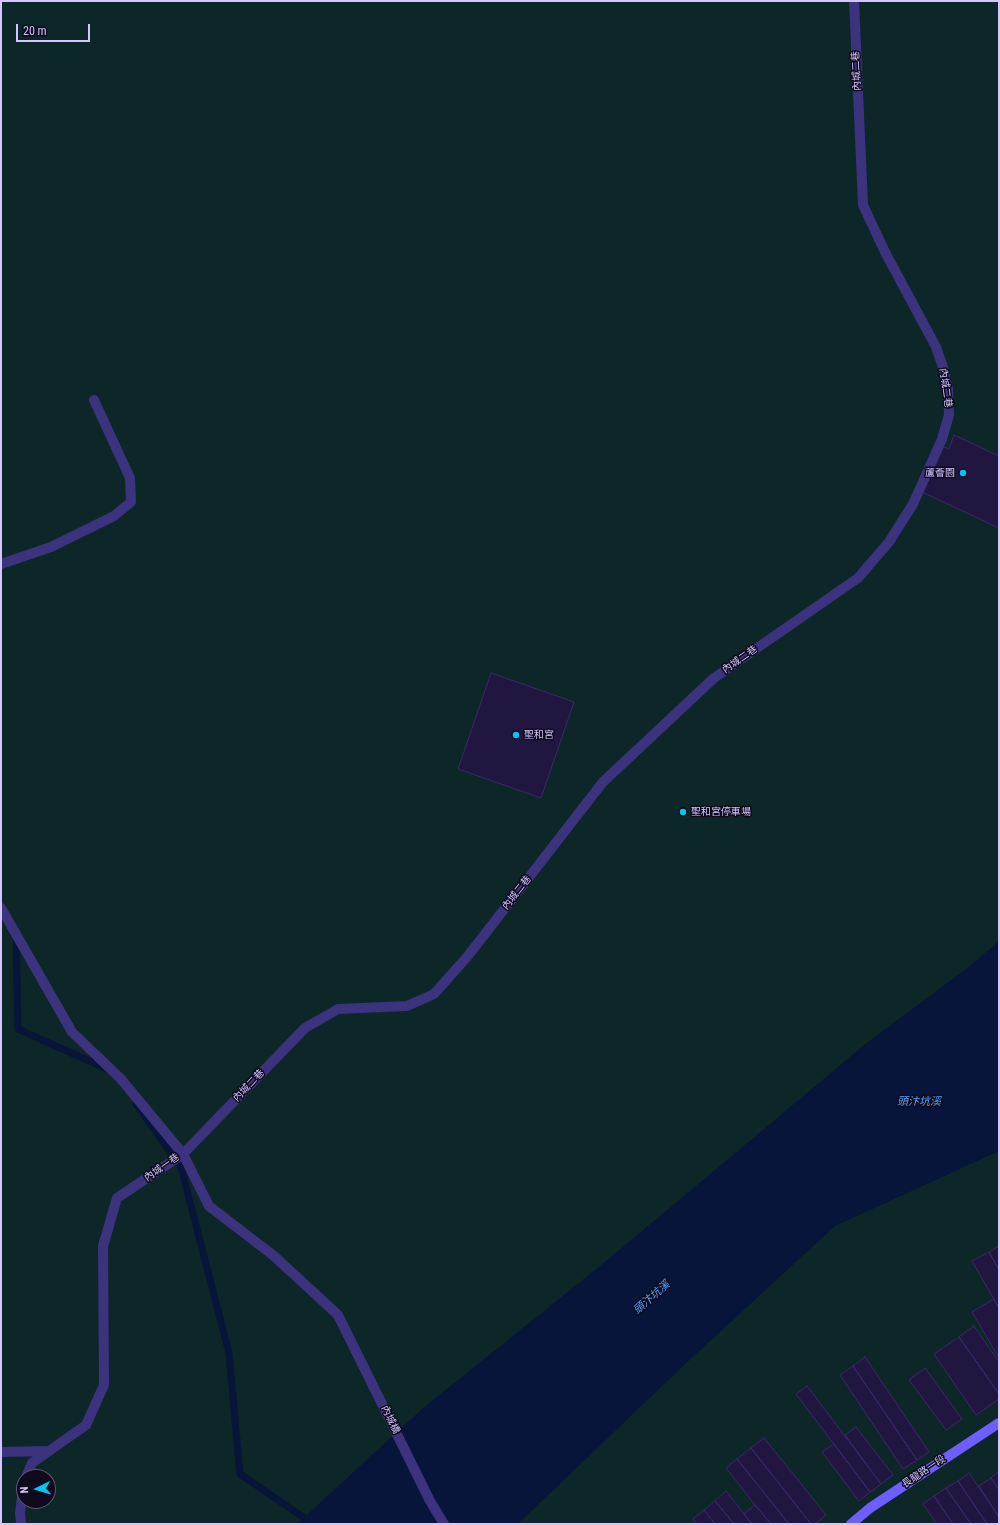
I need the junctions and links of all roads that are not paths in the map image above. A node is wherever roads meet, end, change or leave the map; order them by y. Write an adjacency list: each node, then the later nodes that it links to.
1 (854, 1): 5 (street, 內城二巷)
2 (94, 400): 3 (street)
3 (1, 564)
4 (1, 908): 5 (street, 內城一巷)
5 (183, 1154): 7 (street, 內城一巷); 12 (street, 內城橋)
6 (999, 1423): 13 (main road, 長龍路一段)
7 (48, 1450): 8 (street); 9 (street, 內城一巷)
8 (1, 1452)
9 (29, 1469)
10 (20, 1509): 11 (street)
11 (21, 1524)
12 (444, 1524)
13 (851, 1524)

